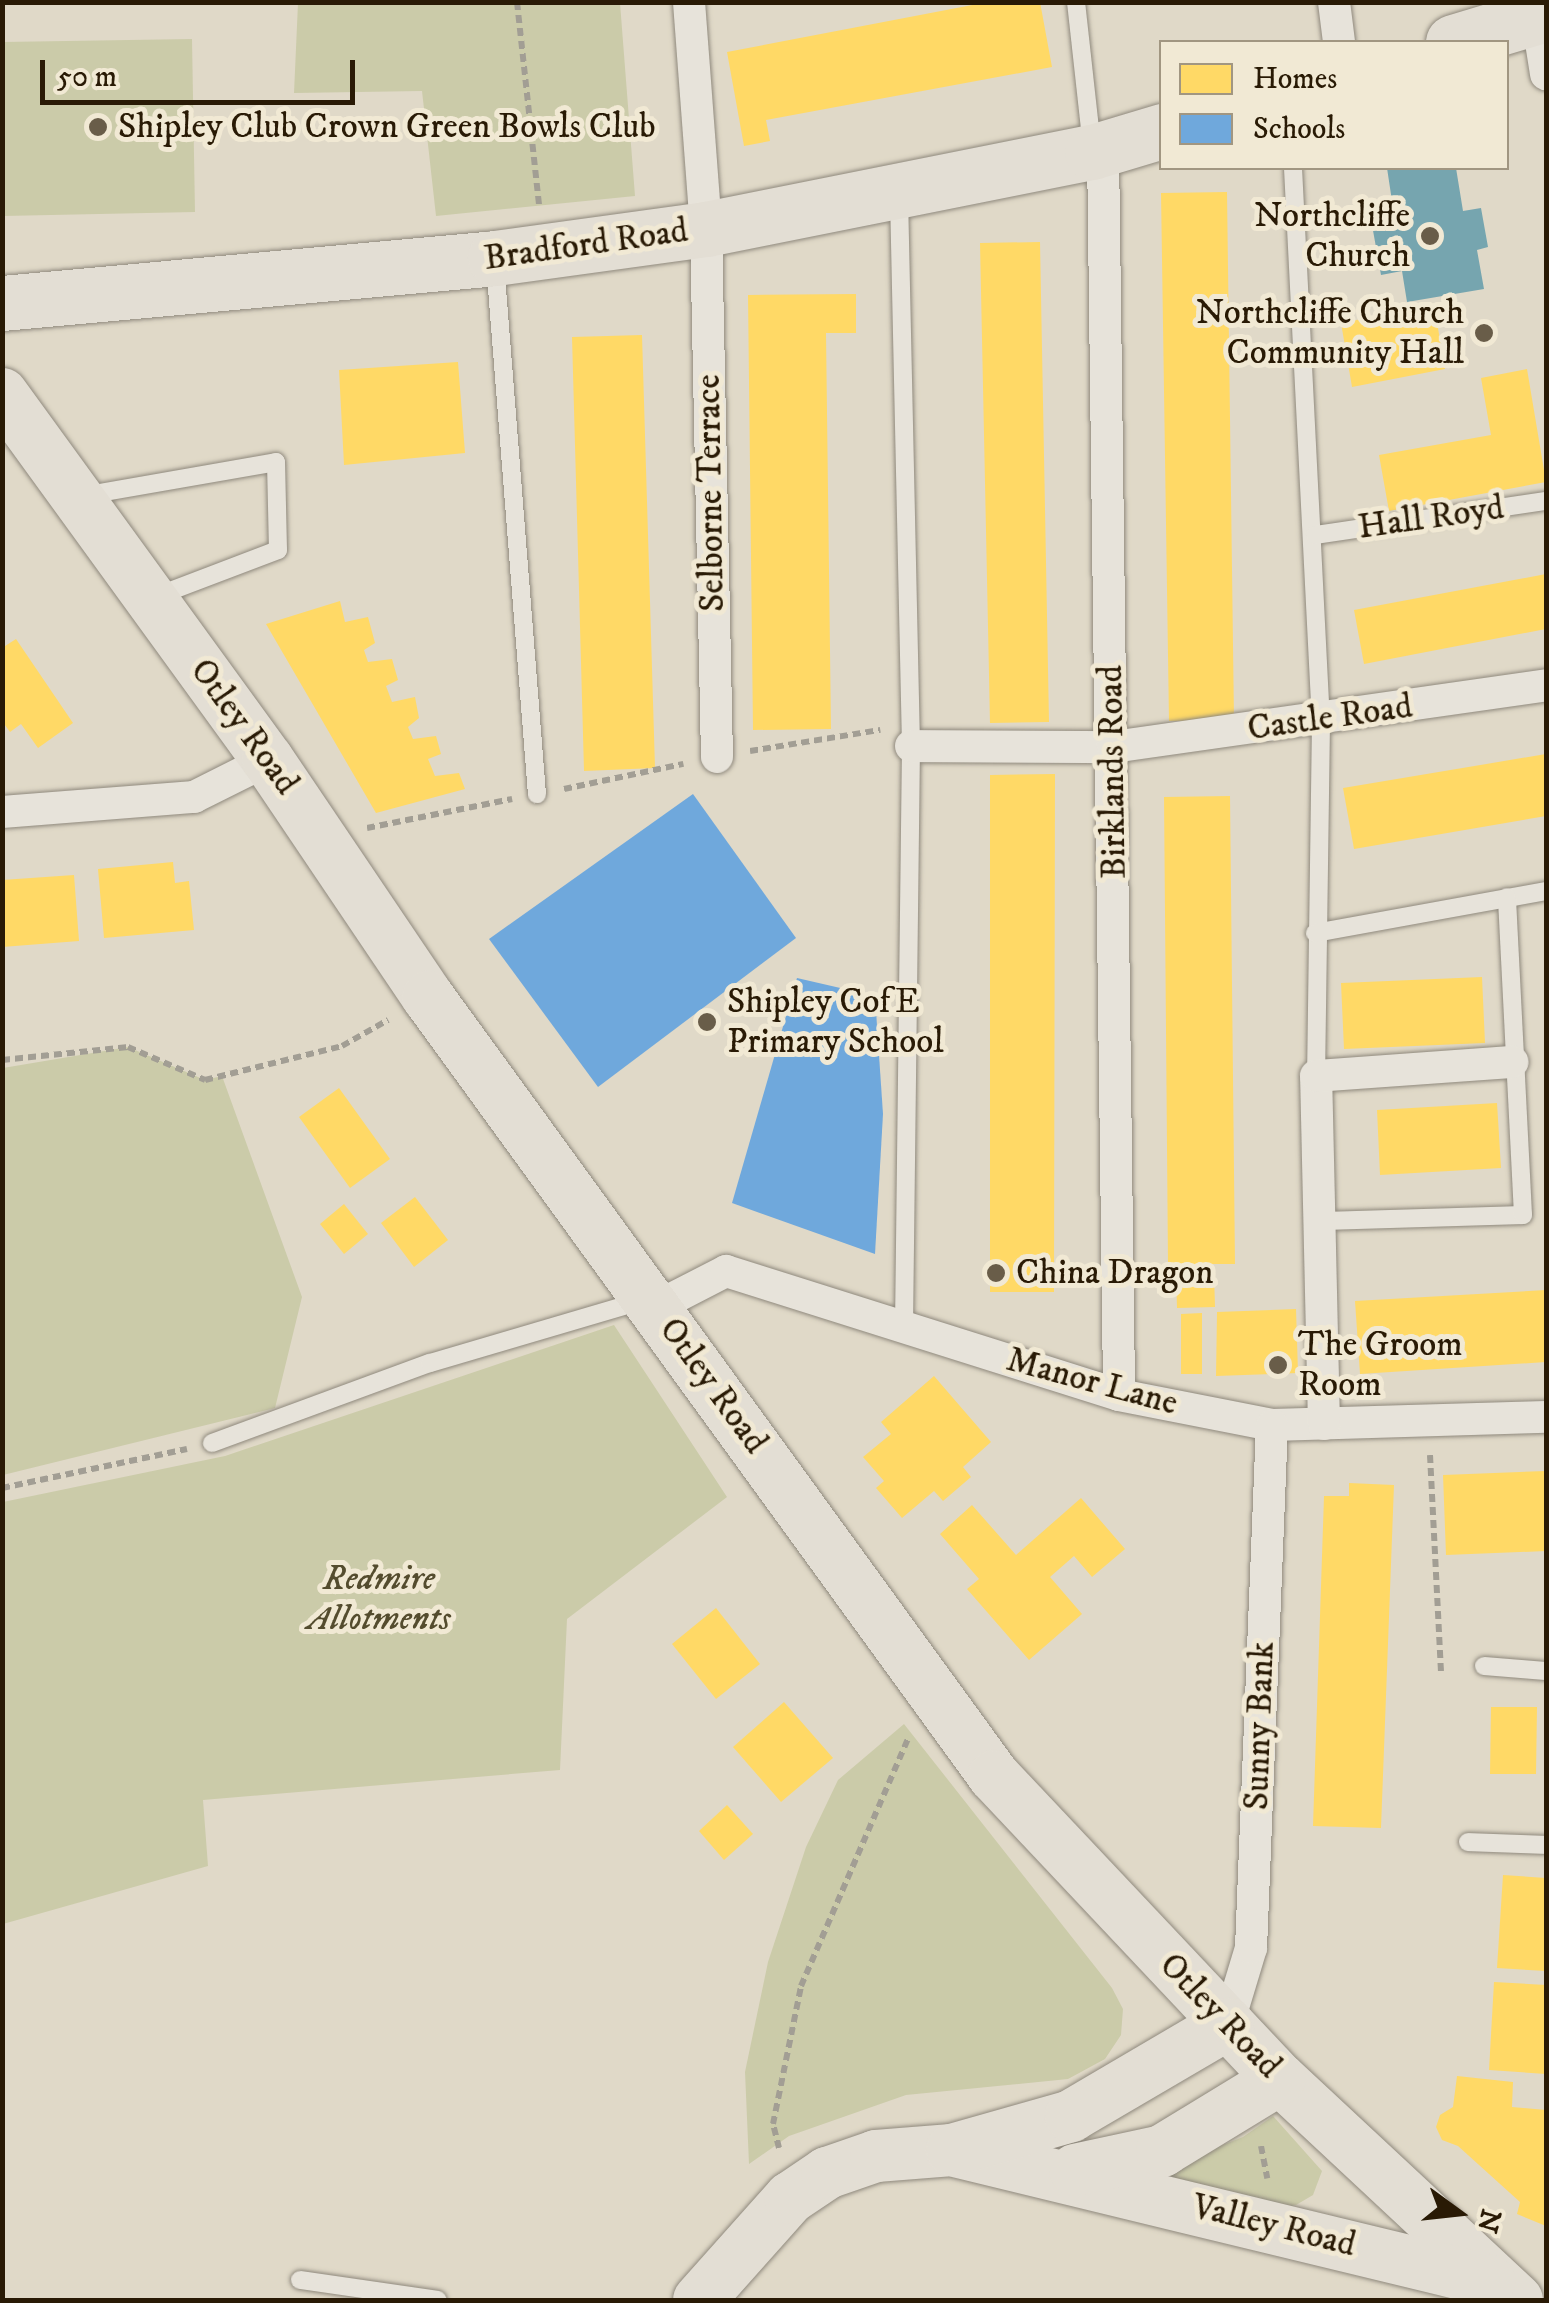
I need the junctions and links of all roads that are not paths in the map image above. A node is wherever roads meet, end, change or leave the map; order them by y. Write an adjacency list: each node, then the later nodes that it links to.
1 (689, 2): 12 (street, Selborne Terrace)
2 (1076, 2): 9 (lane)
3 (1334, 2): 5 (street)
4 (1542, 16): 6 (highway); 7 (street)
5 (1339, 40)
6 (1460, 40)
7 (1546, 74)
8 (1159, 132): 9 (highway, Bradford Road)
9 (1098, 151): 11 (highway, Bradford Road); 23 (street, Birklands Road)
10 (1293, 170): 18 (lane)
11 (899, 190): 12 (highway, Bradford Road); 22 (lane)
12 (706, 229): 13 (highway, Bradford Road); 24 (street, Selborne Terrace)
13 (519, 255): 14 (highway, Bradford Road); 26 (lane)
14 (2, 303)
15 (2, 394): 16 (main road, Otley Road)
16 (77, 497): 19 (main road, Otley Road); 19 (lane)
17 (1546, 501): 18 (lane, Hall Royd)
18 (1315, 536): 21 (lane)
19 (151, 598): 25 (main road, Otley Road)
20 (1546, 684): 21 (street, Castle Road)
21 (1321, 722): 23 (street, Castle Road); 30 (lane)
22 (911, 735): 23 (street, Castle Road); 35 (lane)
23 (1113, 747): 36 (street, Birklands Road)
24 (717, 757)
25 (268, 760): 27 (street); 34 (main road, Otley Road)
26 (538, 794)
27 (2, 812)
28 (1546, 891): 29 (lane)
29 (1507, 897): 30 (lane); 31 (lane)
30 (1314, 933): 32 (lane)
31 (1513, 1062): 32 (street); 33 (lane)
32 (1316, 1076): 33 (street)
33 (1324, 1221): 38 (street)
34 (653, 1302): 35 (street, Manor Lane); 40 (lane); 45 (main road, Otley Road)
35 (904, 1327): 36 (street, Manor Lane)
36 (1118, 1394): 39 (street, Manor Lane)
37 (1546, 1417): 38 (street, Manor Lane)
38 (1324, 1424): 39 (street, Manor Lane)
39 (1272, 1425): 45 (street, Sunny Bank)
40 (212, 1444)
41 (1484, 1666): 42 (lane)
42 (1546, 1671)
43 (1468, 1842): 44 (lane)
44 (1546, 1845)
45 (1228, 2024): 46 (main road, Otley Road); 47 (main road, Valley Road)
46 (1262, 2091): 48 (main road, Valley Road); 51 (main road, Otley Road)
47 (952, 2150): 48 (main road, Valley Road); 50 (main road, Valley Road)
48 (1050, 2173): 51 (main road, Valley Road)
49 (300, 2280): 52 (lane)
50 (708, 2289)
51 (1506, 2292)
52 (438, 2300)

